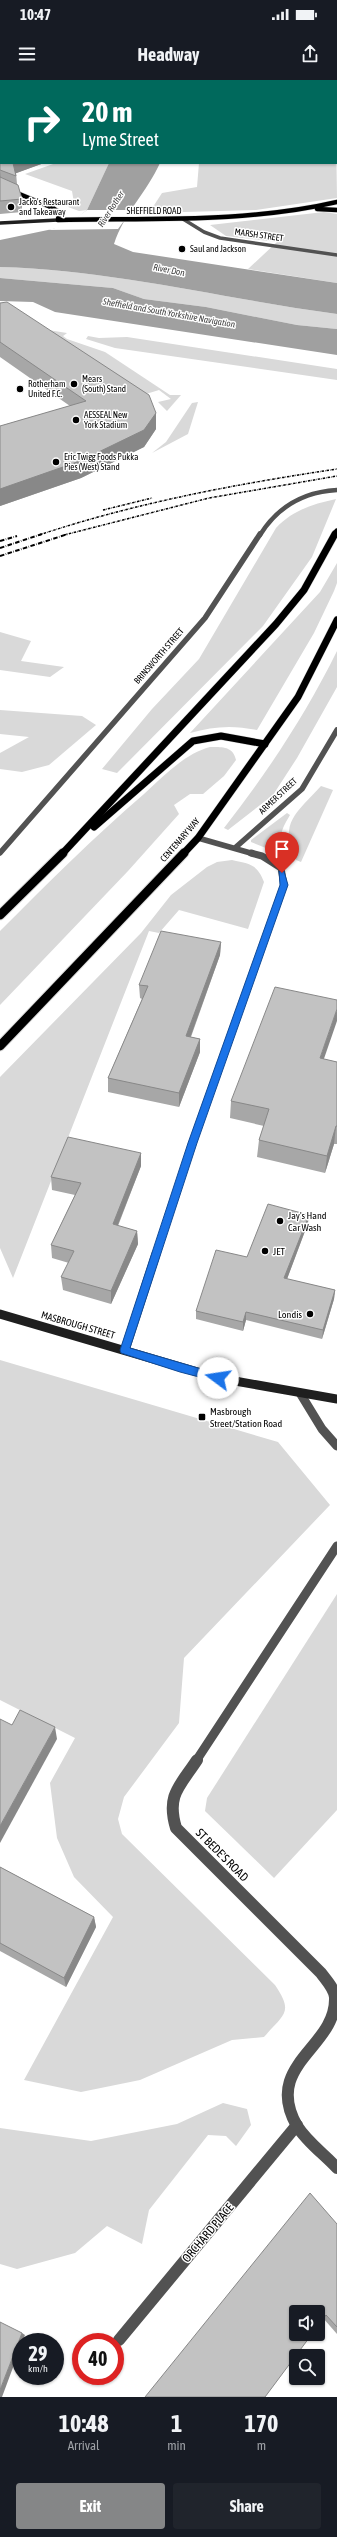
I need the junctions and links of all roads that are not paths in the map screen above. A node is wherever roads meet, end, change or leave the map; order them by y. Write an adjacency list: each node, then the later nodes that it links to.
1 (0, 186): 6 (main road)
2 (337, 202): 3 (main road, SHEFFIELD ROAD)
3 (308, 209): 4 (main road, SHEFFIELD ROAD); 5 (main road, SHEFFIELD ROAD)
4 (337, 210)
5 (183, 219): 6 (main road, SHEFFIELD ROAD); 8 (street, MARSH STREET)
6 (58, 220): 7 (street, SHEFFIELD ROAD)
7 (0, 223)
8 (337, 255)
9 (337, 490): 16 (street, BRINSWORTH STREET)
10 (337, 531): 17 (main road)
11 (337, 620): 13 (main road, CENTENARY WAY)
12 (337, 730): 15 (street, ARMER STREET)
13 (265, 744): 14 (main road, CENTENARY WAY); 17 (main road)
14 (198, 838): 15 (street); 19 (main road, CENTENARY WAY)
15 (236, 847): 21 (street)
16 (0, 852)
17 (58, 858): 18 (main road)
18 (0, 915)
19 (0, 1046)
20 (0, 1314): 21 (street, MASBROUGH STREET)
21 (124, 1350): 22 (street, MASBROUGH STREET)
22 (300, 1393): 23 (street, MASBROUGH STREET); 24 (street)
23 (337, 1399)
24 (337, 1446)
25 (337, 1546): 26 (street, ST BEDE'S ROAD)
26 (297, 2125): 27 (street, ST BEDE'S ROAD); 28 (street, ORCHARD PLACE)
27 (337, 2168)
28 (124, 2334)

